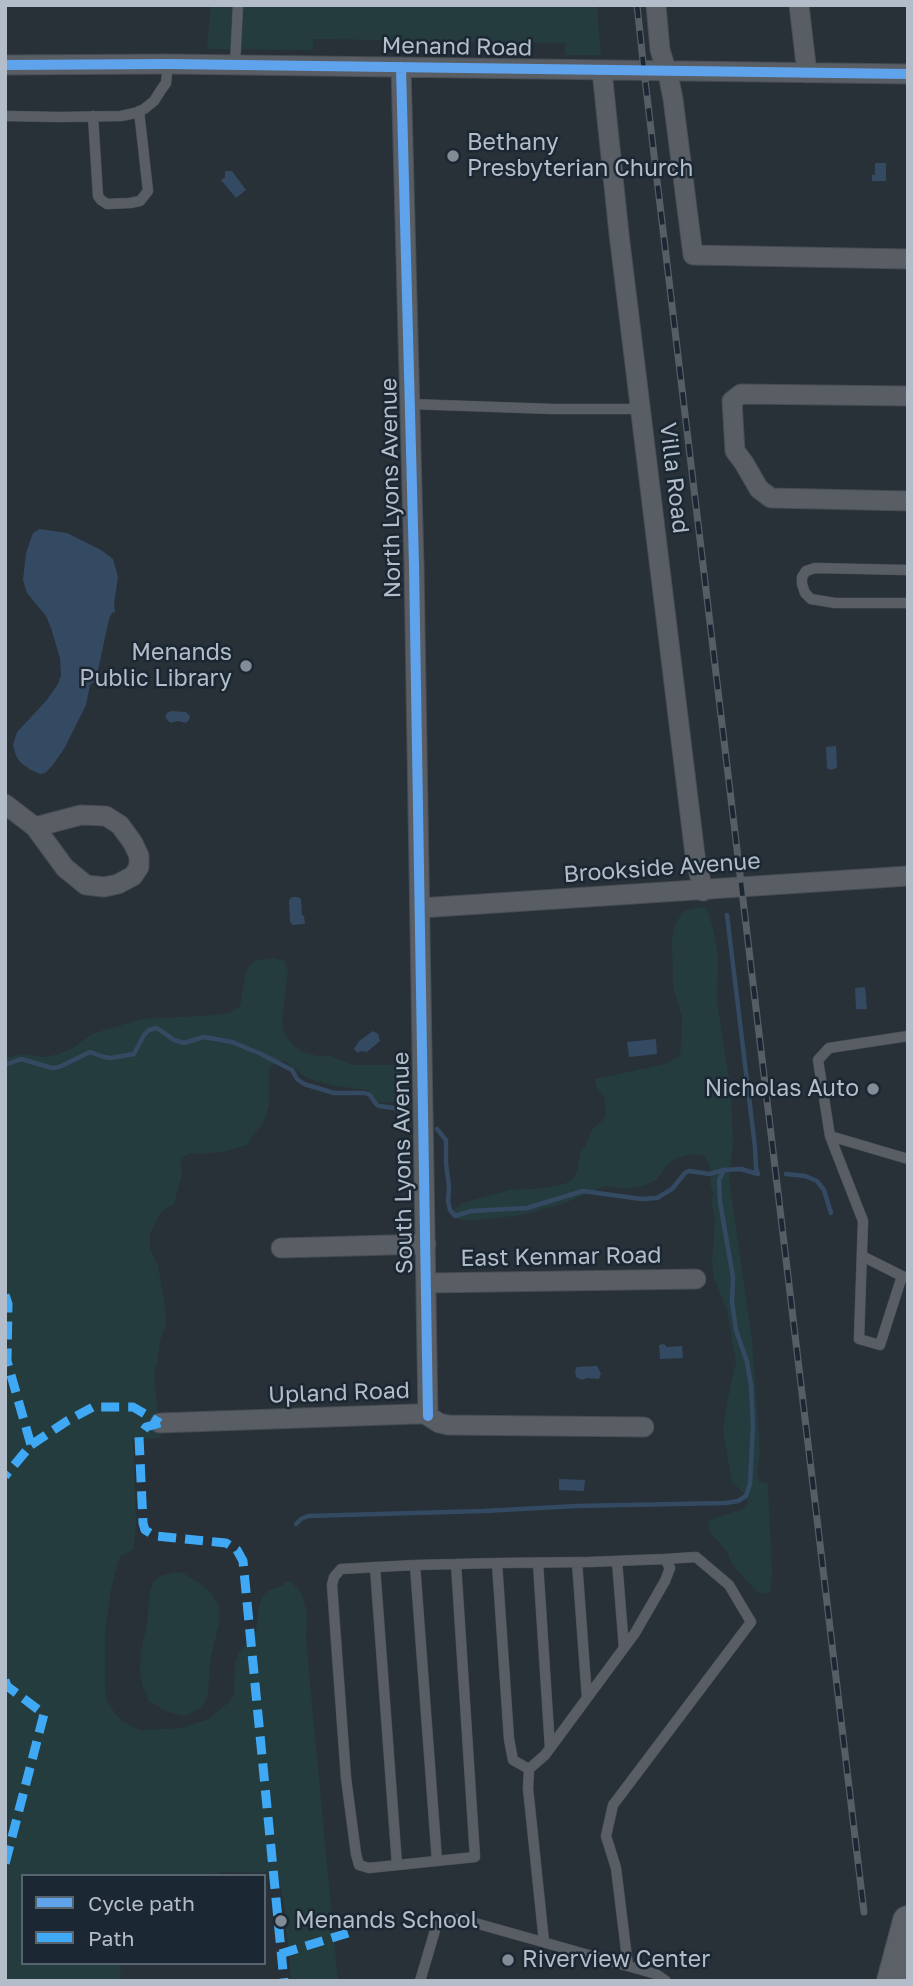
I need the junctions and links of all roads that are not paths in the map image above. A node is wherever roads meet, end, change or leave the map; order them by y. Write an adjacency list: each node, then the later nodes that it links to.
1 (238, 5): 6 (lane)
2 (656, 5): 9 (street)
3 (799, 5): 10 (street)
4 (168, 64): 5 (street, Menand Road); 6 (street, Menand Road); 12 (lane)
5 (5, 65)
6 (235, 65): 7 (street, Menand Road)
7 (401, 67): 8 (street, Menand Road); 17 (street, North Lyons Avenue)
8 (602, 71): 9 (street, Menand Road); 18 (street, Villa Road)
9 (667, 72): 10 (street, Menand Road); 15 (street)
10 (807, 74): 11 (street, Menand Road)
11 (908, 74)
12 (139, 111): 14 (lane); 14 (lane)
13 (5, 116): 14 (lane)
14 (93, 116)
15 (908, 259)
16 (908, 396): 19 (street)
17 (410, 404): 18 (lane); 26 (street, North Lyons Avenue)
18 (641, 409): 25 (street, Villa Road)
19 (908, 501)
20 (908, 569): 21 (lane)
21 (908, 603)
22 (5, 804): 23 (street)
23 (35, 827): 23 (street)
24 (908, 876): 25 (street, Brookside Avenue)
25 (702, 891): 26 (street, Brookside Avenue)
26 (420, 908): 30 (street, South Lyons Avenue)
27 (908, 1036): 28 (lane)
28 (830, 1136): 29 (lane); 32 (lane)
29 (908, 1159)
30 (426, 1244): 31 (street); 35 (street, South Lyons Avenue)
31 (281, 1248)
32 (862, 1256): 33 (lane); 33 (lane)
33 (905, 1277)
34 (696, 1279): 35 (street, East Kenmar Road)
35 (427, 1283): 36 (street, South Lyons Avenue)
36 (428, 1416): 37 (street, Upland Road); 38 (street, Upland Road)
37 (160, 1423)
38 (644, 1427)
39 (665, 1559): 40 (lane); 47 (lane); 55 (lane)
40 (617, 1561): 41 (lane); 47 (lane)
41 (577, 1562): 43 (lane); 48 (lane)
42 (497, 1563): 43 (lane); 44 (lane); 50 (lane)
43 (538, 1563): 49 (lane)
44 (456, 1564): 45 (lane); 51 (lane)
45 (415, 1565): 46 (lane); 51 (lane)
46 (375, 1567): 52 (lane); 52 (lane)
47 (624, 1648): 48 (lane)
48 (587, 1698): 49 (lane)
49 (551, 1748): 50 (lane)
50 (529, 1769): 54 (lane)
51 (437, 1861): 52 (lane)
52 (397, 1866)
53 (908, 1921): 58 (main road)
54 (544, 1942): 55 (lane); 56 (lane)
55 (628, 1966): 57 (lane)
56 (420, 1981)
57 (666, 1981)
58 (891, 1981)

